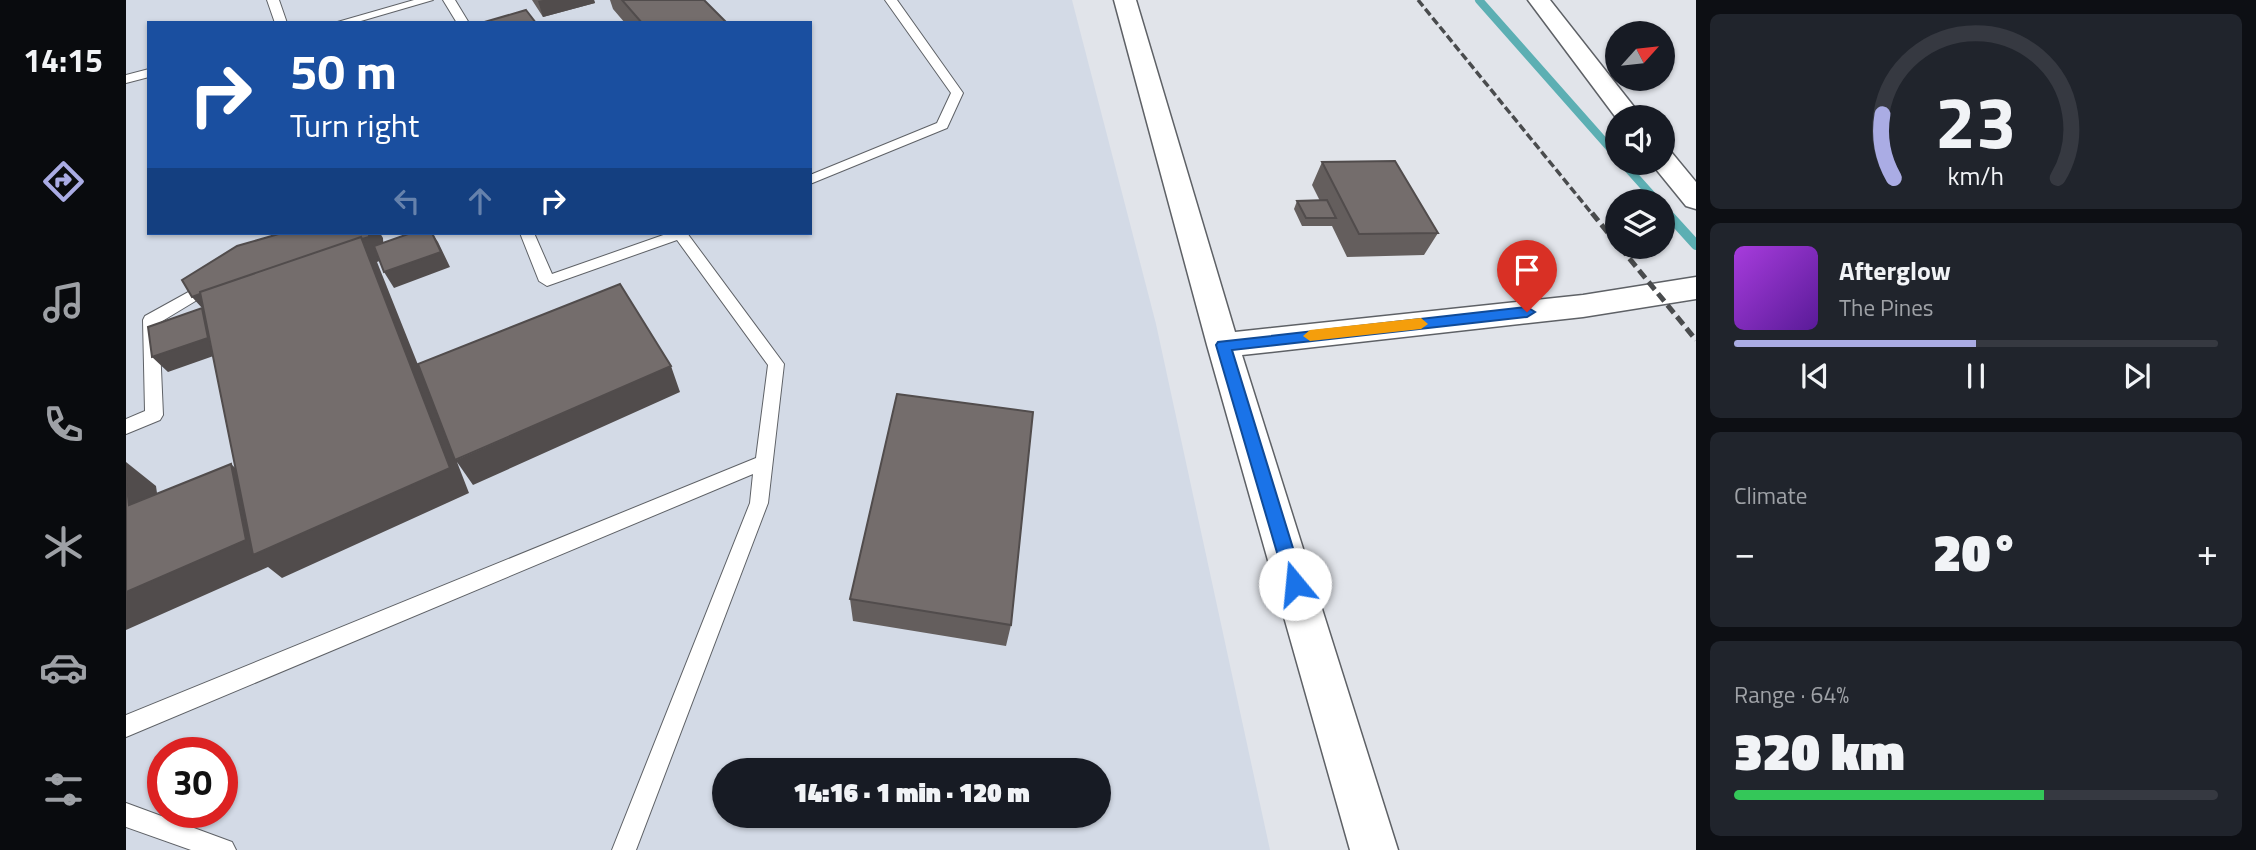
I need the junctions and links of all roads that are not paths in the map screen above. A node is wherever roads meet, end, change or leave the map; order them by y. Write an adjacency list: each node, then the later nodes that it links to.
1 (273, 0): 7 (lane)
2 (427, 0): 8 (lane)
3 (449, 0): 9 (lane)
4 (891, 0): 14 (lane)
5 (1125, 0): 21 (street)
6 (1539, 0): 12 (street)
7 (280, 21)
8 (348, 21)
9 (462, 21)
10 (147, 74): 11 (lane)
11 (126, 79)
12 (1620, 105)
13 (1675, 175): 15 (street)
14 (812, 179)
15 (1696, 200)
16 (528, 235): 17 (lane)
17 (673, 235)
18 (679, 235): 23 (lane)
19 (232, 273): 22 (lane)
20 (1696, 288): 21 (street)
21 (1223, 345): 28 (street)
22 (126, 427)
23 (764, 461): 24 (lane); 27 (lane)
24 (126, 726)
25 (126, 815): 26 (lane)
26 (225, 850)
27 (624, 850)
28 (1374, 850)

